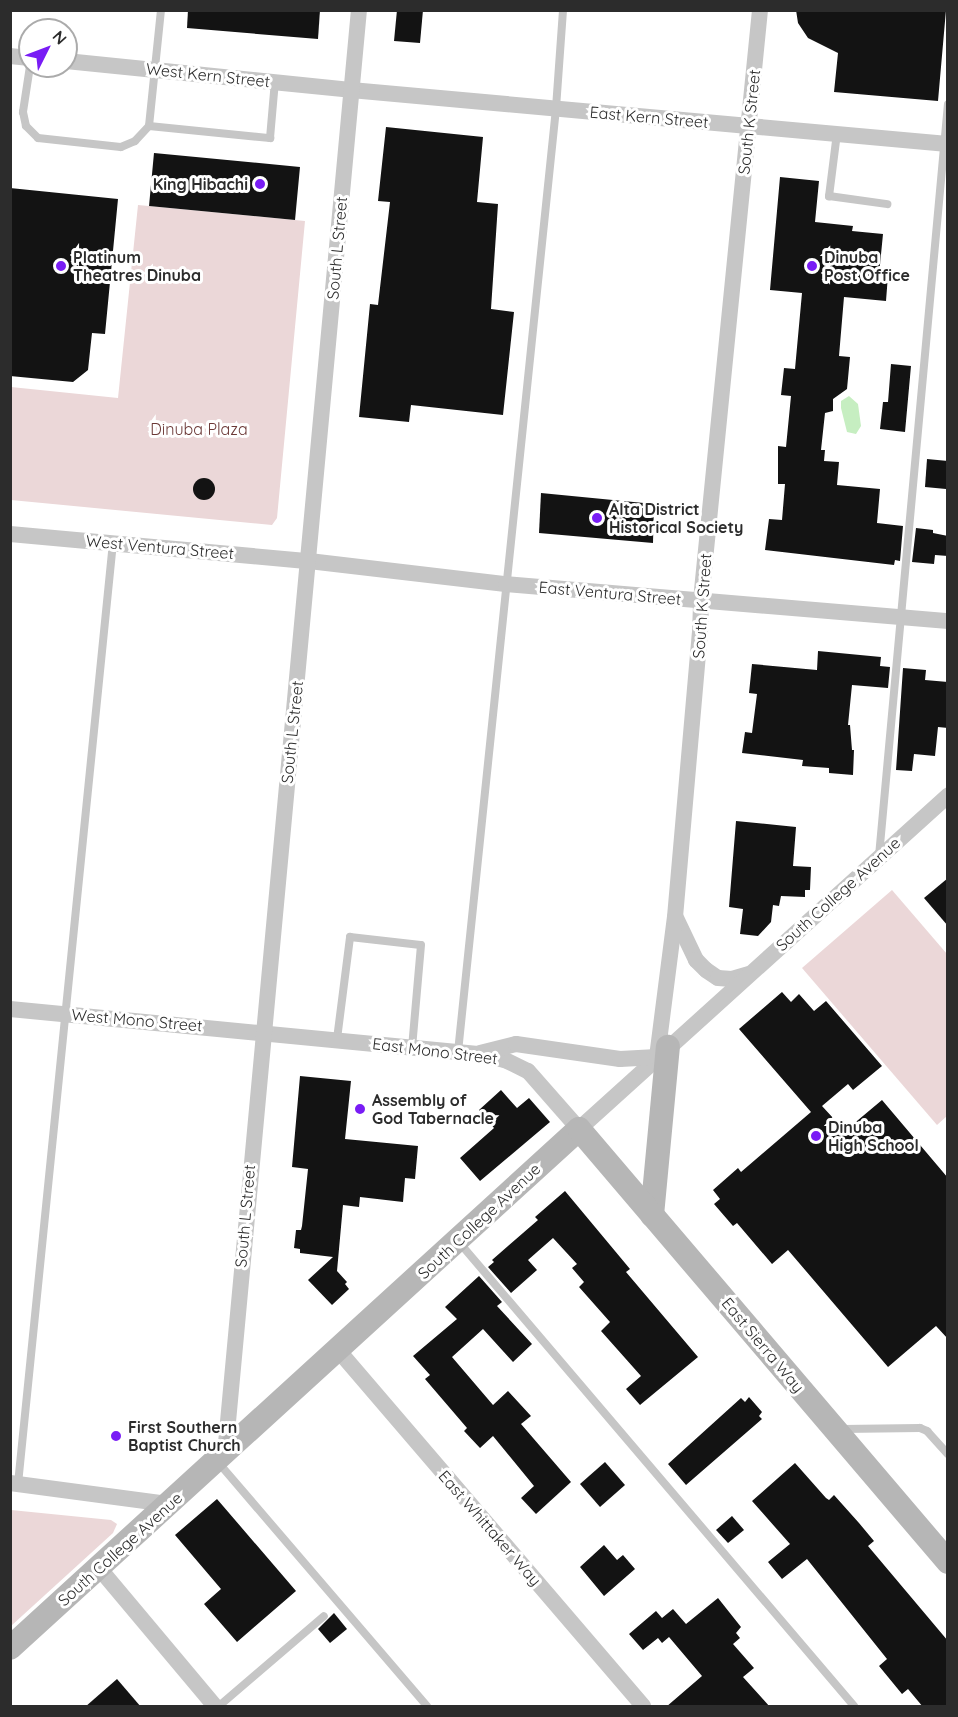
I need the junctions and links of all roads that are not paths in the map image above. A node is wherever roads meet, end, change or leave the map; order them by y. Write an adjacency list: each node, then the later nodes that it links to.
1 (161, 10): 6 (lane)
2 (359, 10): 9 (street, South L Street)
3 (563, 10): 11 (lane)
4 (760, 10): 12 (street, South K Street)
5 (78, 62): 6 (street, West Kern Street)
6 (155, 69): 8 (street, West Kern Street); 13 (lane)
7 (28, 78): 13 (lane)
8 (275, 81): 9 (street, West Kern Street); 13 (lane)
9 (351, 90): 11 (street, East Kern Street); 19 (street, South L Street)
10 (948, 104): 15 (lane)
11 (556, 108): 12 (street, East Kern Street); 20 (lane)
12 (749, 125): 14 (street, East Kern Street); 21 (street, South K Street)
13 (149, 126)
14 (837, 133): 15 (street, East Kern Street); 16 (lane)
15 (946, 143): 22 (lane)
16 (887, 204)
17 (10, 534): 18 (street, West Ventura Street)
18 (113, 543): 19 (street, West Ventura Street); 29 (lane)
19 (309, 561): 20 (street, East Ventura Street); 30 (street, South L Street)
20 (506, 584): 21 (street, East Ventura Street); 33 (lane)
21 (701, 600): 22 (street, East Ventura Street); 26 (street, South K Street)
22 (901, 617): 23 (street, East Ventura Street); 25 (lane)
23 (948, 621)
24 (948, 795): 25 (street, South College Avenue)
25 (879, 857): 27 (street, South College Avenue)
26 (675, 917): 27 (street); 34 (street, South K Street)
27 (751, 972): 34 (street, South College Avenue)
28 (10, 1009): 29 (street, West Mono Street)
29 (66, 1014): 30 (street, West Mono Street); 43 (lane)
30 (263, 1031): 31 (street, East Mono Street); 42 (street, South L Street)
31 (337, 1039): 32 (street, East Mono Street); 32 (lane)
32 (412, 1048): 33 (street, East Mono Street)
33 (458, 1052): 35 (street, East Mono Street)
34 (662, 1052): 35 (street); 36 (street, South College Avenue); 37 (street)
35 (478, 1054): 36 (street, East Mono Street)
36 (579, 1129): 37 (street, East Sierra Way); 38 (street, South College Avenue)
37 (652, 1215): 40 (street, East Sierra Way)
38 (458, 1241): 39 (street, South College Avenue); 52 (lane)
39 (338, 1350): 42 (street, South College Avenue); 51 (street, East Whittaker Way)
40 (835, 1430): 41 (lane); 45 (street, East Sierra Way)
41 (948, 1454)
42 (221, 1457): 44 (street, South College Avenue); 50 (lane)
43 (14, 1484): 44 (street)
44 (168, 1504): 46 (street, South College Avenue)
45 (948, 1562)
46 (99, 1568): 48 (street, South College Avenue); 49 (street)
47 (324, 1616): 49 (lane)
48 (10, 1648)
49 (217, 1707)
50 (427, 1707)
51 (643, 1707)
52 (854, 1707)

